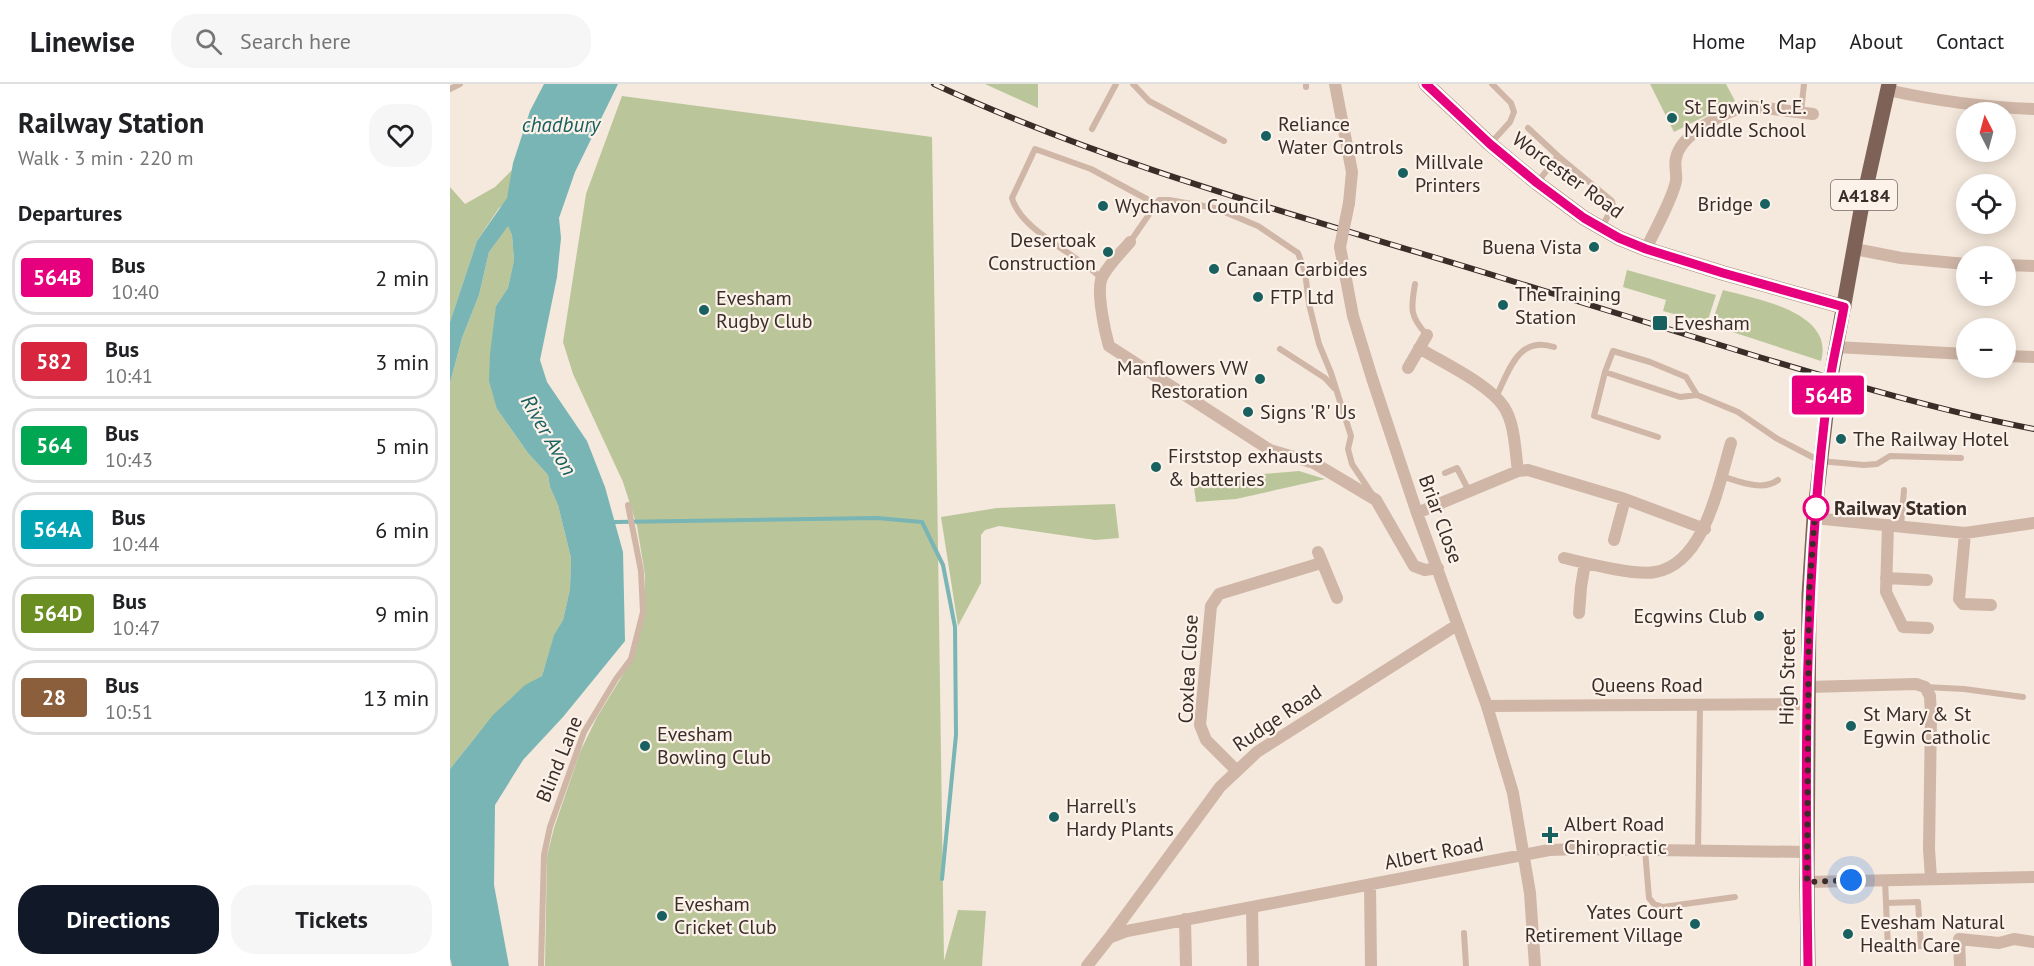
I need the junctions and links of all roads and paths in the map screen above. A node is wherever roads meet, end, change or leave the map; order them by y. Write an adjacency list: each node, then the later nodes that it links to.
1 (460, 84): 9 (lane)
2 (1116, 84): 13 (lane)
3 (1133, 84): 14 (lane)
4 (1335, 84): 55 (street, Briar Close, bridge)
5 (1492, 84): 15 (lane)
6 (1804, 84): 11 (lane)
7 (1434, 87): 15 (main road, Worcester Road)
8 (1888, 87): 10 (street); 22 (main road, A4184)
9 (450, 89)
10 (2034, 109)
11 (1807, 113): 21 (street)
12 (1528, 128): 16 (lane)
13 (1092, 129)
14 (1224, 141)
15 (1490, 144): 17 (main road, Worcester Road)
16 (1558, 156): 17 (lane); 19 (lane)
17 (1537, 183): 19 (main road, Worcester Road)
18 (1156, 204): 20 (lane); 26 (lane); 39 (lane)
19 (1602, 228): 21 (main road, Worcester Road)
20 (1130, 242): 26 (street)
21 (1646, 249): 28 (main road, Worcester Road)
22 (1855, 249): 23 (street); 28 (main road, A4184)
23 (1956, 263)
24 (2016, 265): 25 (street)
25 (2034, 266)
26 (1102, 278): 53 (street)
27 (1415, 284): 29 (lane)
28 (1844, 307): 33 (main road, A4184)
29 (1427, 335): 31 (street)
30 (1554, 347): 41 (lane)
31 (1419, 348): 37 (street); 41 (street)
32 (1280, 350): 39 (lane)
33 (1836, 350): 34 (street); 45 (main road, High Street / A4184, bridge)
34 (1956, 354)
35 (2016, 356): 36 (street)
36 (2034, 357)
37 (1408, 368)
38 (1605, 372): 40 (lane); 40 (lane); 42 (lane)
39 (1336, 391): 53 (lane)
40 (1697, 395): 45 (lane)
41 (1496, 398): 46 (street)
42 (1658, 437)
43 (1731, 443): 48 (street)
44 (1961, 458): 45 (lane)
45 (1820, 461): 56 (main road, High Street / A4184)
46 (1518, 471): 51 (street); 52 (street)
47 (1445, 473): 51 (lane)
48 (1721, 476): 49 (lane); 59 (street)
49 (1778, 480)
50 (1904, 490): 58 (lane)
51 (1470, 491): 55 (street)
52 (1625, 499): 59 (street); 61 (street)
53 (1376, 500): 64 (street)
54 (628, 505): 95 (lane, Blind Lane)
55 (1417, 513): 64 (street, Briar Close)
56 (1814, 518): 58 (street); 72 (main road, High Street / A4184)
57 (2034, 523): 60 (street)
58 (1895, 526): 60 (street); 65 (street)
59 (1704, 529): 63 (street)
60 (1965, 533): 68 (street)
61 (1614, 540)
62 (1564, 558): 63 (street)
63 (1586, 563): 69 (street)
64 (1438, 568): 70 (street, Briar Close)
65 (1886, 578): 66 (street); 71 (street)
66 (1927, 580)
67 (1337, 598): 78 (street, Coxlea Close)
68 (1991, 605)
69 (1579, 613)
70 (1457, 625): 77 (street, Briar Close); 78 (street, Rudge Road)
71 (1928, 628)
72 (1808, 687): 73 (street); 75 (main road, High Street / A4184)
73 (1925, 687): 74 (lane); 83 (street)
74 (2023, 697)
75 (1808, 704): 76 (street, Queens Road); 81 (main road, High Street / A4184)
76 (1700, 705): 77 (street, Queens Road); 80 (lane)
77 (1487, 706): 82 (street, Briar Close)
78 (1236, 770): 93 (street, Rudge Road)
79 (1645, 850): 80 (street, Albert Road); 82 (street, Albert Road); 88 (lane)
80 (1698, 850): 81 (street, Albert Road)
81 (1808, 852): 86 (main road, High Street / A4184)
82 (1525, 854): 87 (street, Albert Road); 101 (street, Briar Close)
83 (1931, 878): 84 (street); 85 (street)
84 (2034, 878)
85 (1885, 880): 86 (street); 89 (lane)
86 (1807, 882): 102 (main road, High Street / A4184)
87 (1370, 885): 90 (street, Albert Road); 99 (street)
88 (1735, 897)
89 (1886, 903): 89 (lane)
90 (1252, 907): 91 (street, Albert Road); 98 (street)
91 (1185, 919): 93 (street, Albert Road); 97 (street)
92 (1464, 933): 100 (lane)
93 (1109, 938): 96 (street)
94 (2034, 942): 103 (street)
95 (541, 966)
96 (1087, 966)
97 (1186, 966)
98 (1253, 966)
99 (1371, 966)
100 (1466, 966)
101 (1535, 966)
102 (1808, 966)
103 (1960, 966)

